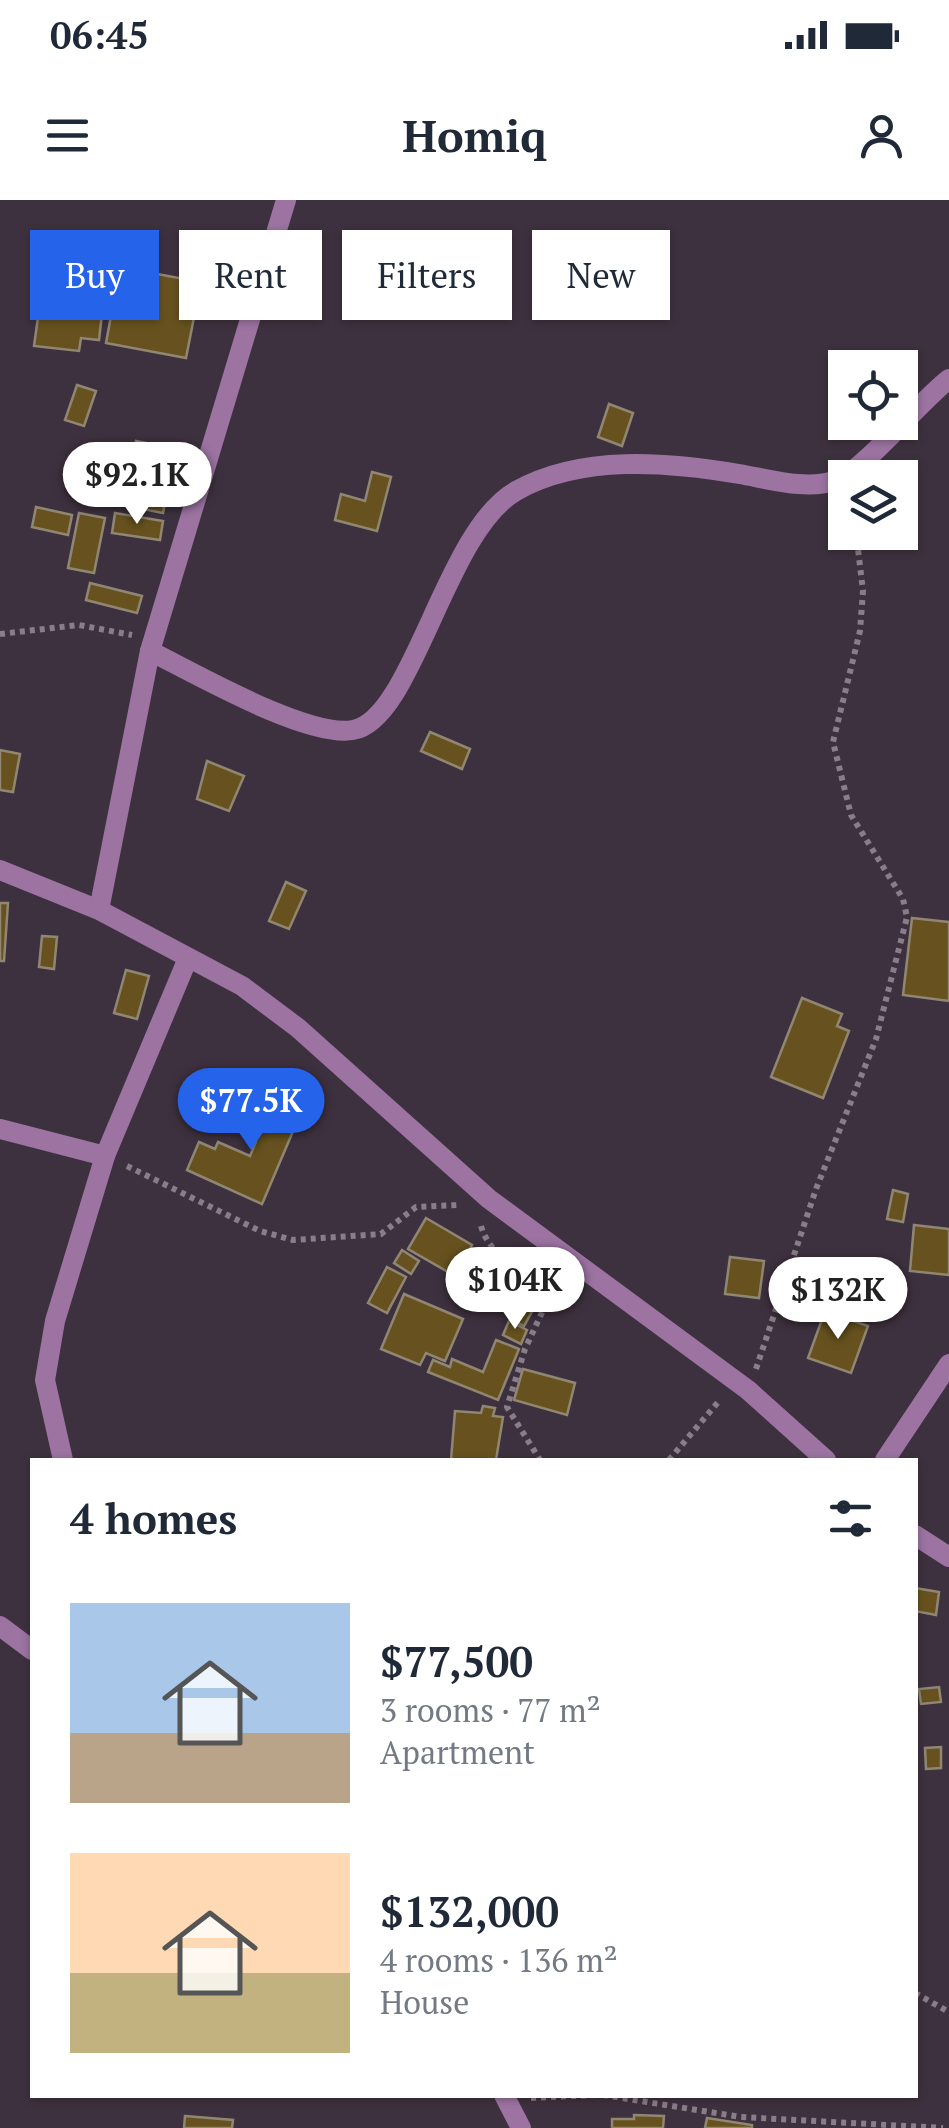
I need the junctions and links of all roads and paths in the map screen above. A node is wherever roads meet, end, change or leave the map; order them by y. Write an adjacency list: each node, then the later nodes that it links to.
1 (286, 200): 5 (street)
2 (949, 379): 5 (street)
3 (858, 550): 13 (path)
4 (0, 634): 5 (path)
5 (152, 646): 7 (street)
6 (0, 870): 7 (street)
7 (99, 910): 8 (street)
8 (188, 958): 10 (street); 11 (street)
9 (0, 1129): 10 (street)
10 (105, 1156): 11 (path); 14 (street)
11 (482, 1201): 13 (street); 15 (path)
12 (949, 1364): 18 (street)
13 (742, 1386): 16 (path); 17 (street)
14 (64, 1458)
15 (539, 1458)
16 (671, 1458)
17 (824, 1458)
18 (886, 1458)
19 (918, 1537): 20 (street)
20 (949, 1557)
21 (0, 1626): 22 (street)
22 (30, 1648)
23 (918, 1994): 24 (path)
24 (949, 2012)
25 (506, 2098): 27 (street)
26 (622, 2098): 28 (path)
27 (520, 2128)
28 (943, 2128)

